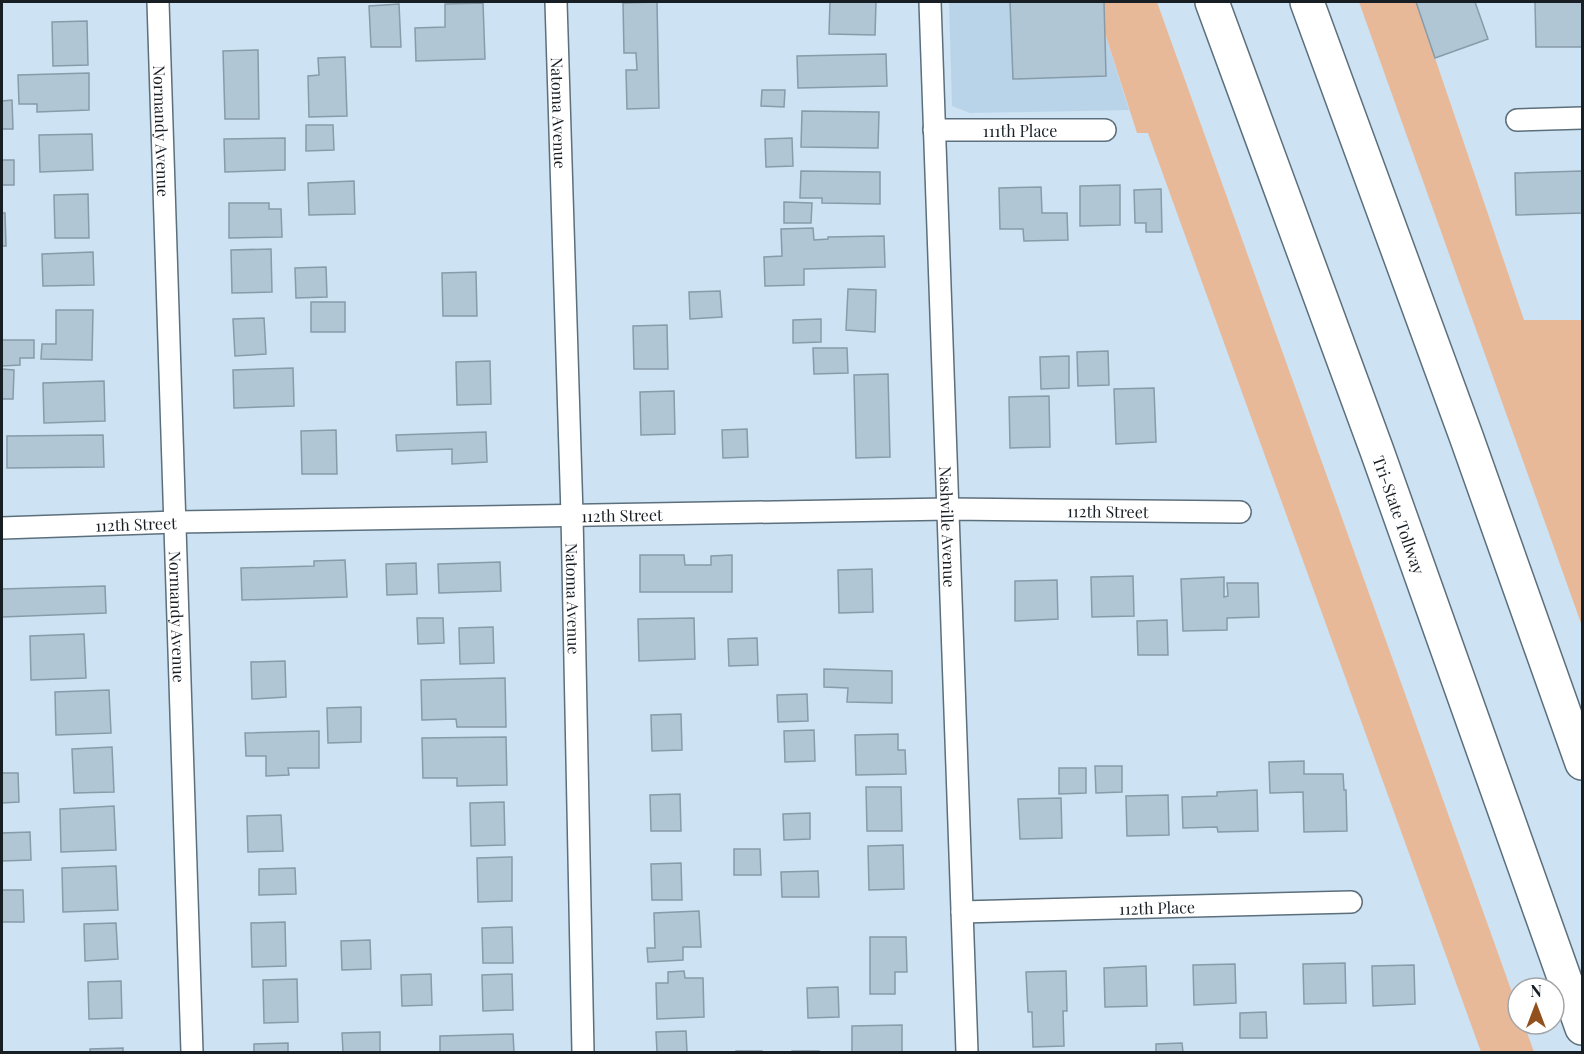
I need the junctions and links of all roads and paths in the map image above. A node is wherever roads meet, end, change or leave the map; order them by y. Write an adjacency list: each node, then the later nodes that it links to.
1 (158, 2): 13 (street, Normandy Avenue)
2 (556, 2): 12 (street, Natoma Avenue)
3 (930, 2): 8 (street, Nashville Avenue)
4 (1212, 2): 18 (highway, Tri-State Tollway)
5 (1306, 2): 15 (highway)
6 (1582, 118): 7 (street)
7 (1517, 120)
8 (934, 130): 9 (street, 111th Place); 10 (street, Nashville Avenue)
9 (1105, 130)
10 (948, 509): 11 (street, 112th Street); 12 (street, 112th Street); 17 (street, Nashville Avenue)
11 (1240, 512)
12 (572, 515): 13 (street, 112th Street); 20 (street, Natoma Avenue)
13 (176, 522): 14 (street, 112th Street); 19 (street, Normandy Avenue)
14 (2, 528)
15 (1582, 763)
16 (1351, 902): 17 (street, 112th Place)
17 (962, 912): 21 (street, Nashville Avenue)
18 (1582, 1028)
19 (192, 1053)
20 (583, 1053)
21 (967, 1053)

